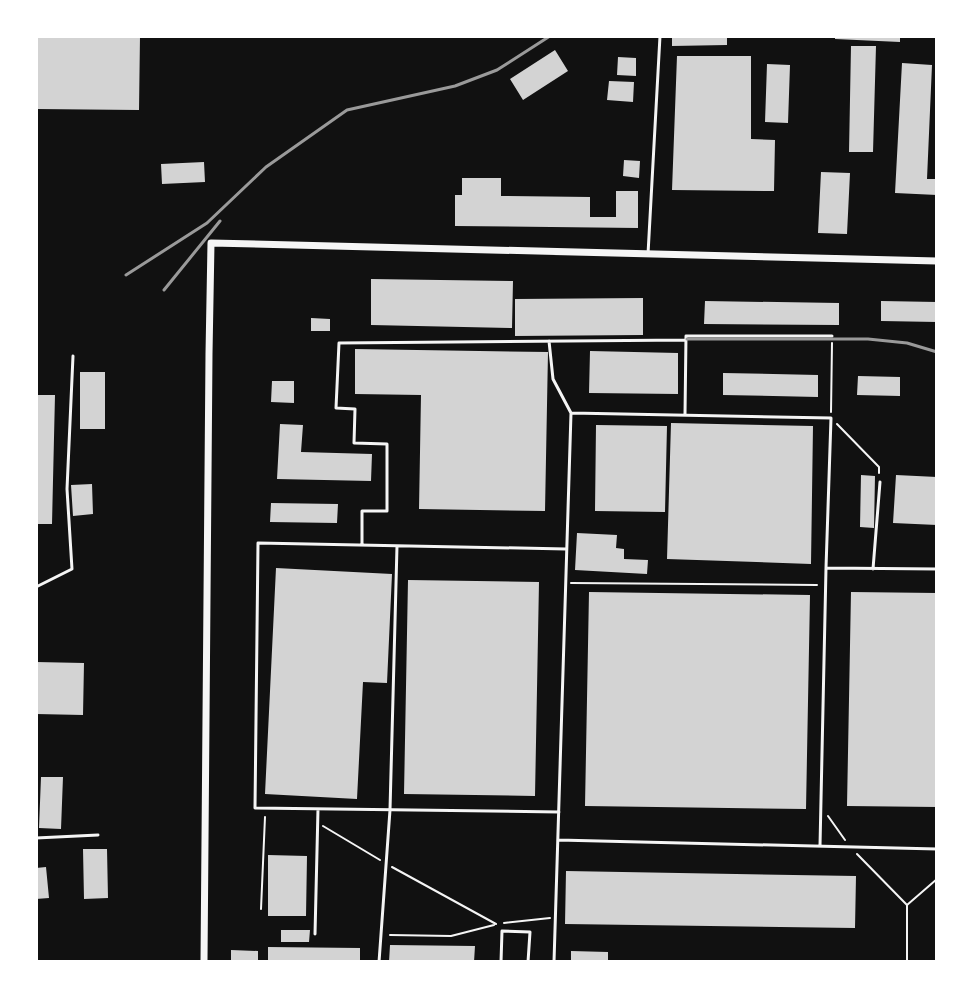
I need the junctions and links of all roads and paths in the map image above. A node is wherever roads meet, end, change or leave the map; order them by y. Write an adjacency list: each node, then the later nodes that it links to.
1 (660, 36): 2 (lane)
2 (648, 254): 3 (street); 43 (street)
3 (937, 261)
4 (832, 336): 5 (lane); 10 (path)
5 (686, 340): 6 (lane); 9 (lane)
6 (549, 341): 8 (lane); 12 (lane)
7 (73, 356): 20 (lane)
8 (571, 413): 9 (lane); 14 (lane)
9 (685, 415): 10 (lane)
10 (831, 418): 11 (path); 15 (lane)
11 (880, 482): 16 (lane)
12 (362, 545): 13 (lane); 22 (lane)
13 (397, 546): 14 (lane); 24 (lane)
14 (566, 549): 18 (lane)
15 (826, 568): 16 (lane); 19 (lane)
16 (873, 569): 17 (lane)
17 (937, 569)
18 (566, 583): 19 (path); 25 (lane)
19 (826, 585): 21 (lane)
20 (36, 587)
21 (821, 804): 30 (lane); 31 (path)
22 (266, 808): 23 (lane); 35 (path)
23 (318, 809): 24 (lane); 26 (lane)
24 (390, 810): 25 (lane); 33 (lane)
25 (559, 812): 29 (lane)
26 (318, 823): 33 (path); 41 (lane)
27 (98, 835): 28 (lane)
28 (36, 838)
29 (558, 840): 30 (lane); 39 (lane)
30 (820, 846): 31 (lane)
31 (849, 847): 32 (lane); 37 (path)
32 (937, 849)
33 (386, 863): 40 (path); 42 (lane)
34 (937, 879): 37 (path)
35 (263, 883): 36 (path); 38 (path)
36 (268, 883)
37 (907, 905): 48 (path)
38 (261, 909)
39 (555, 918): 40 (path); 47 (lane)
40 (496, 924): 42 (path)
41 (315, 934)
42 (380, 935): 44 (lane)
43 (204, 962)
44 (379, 962)
45 (501, 962): 46 (lane)
46 (528, 962)
47 (554, 962)
48 (907, 962)

